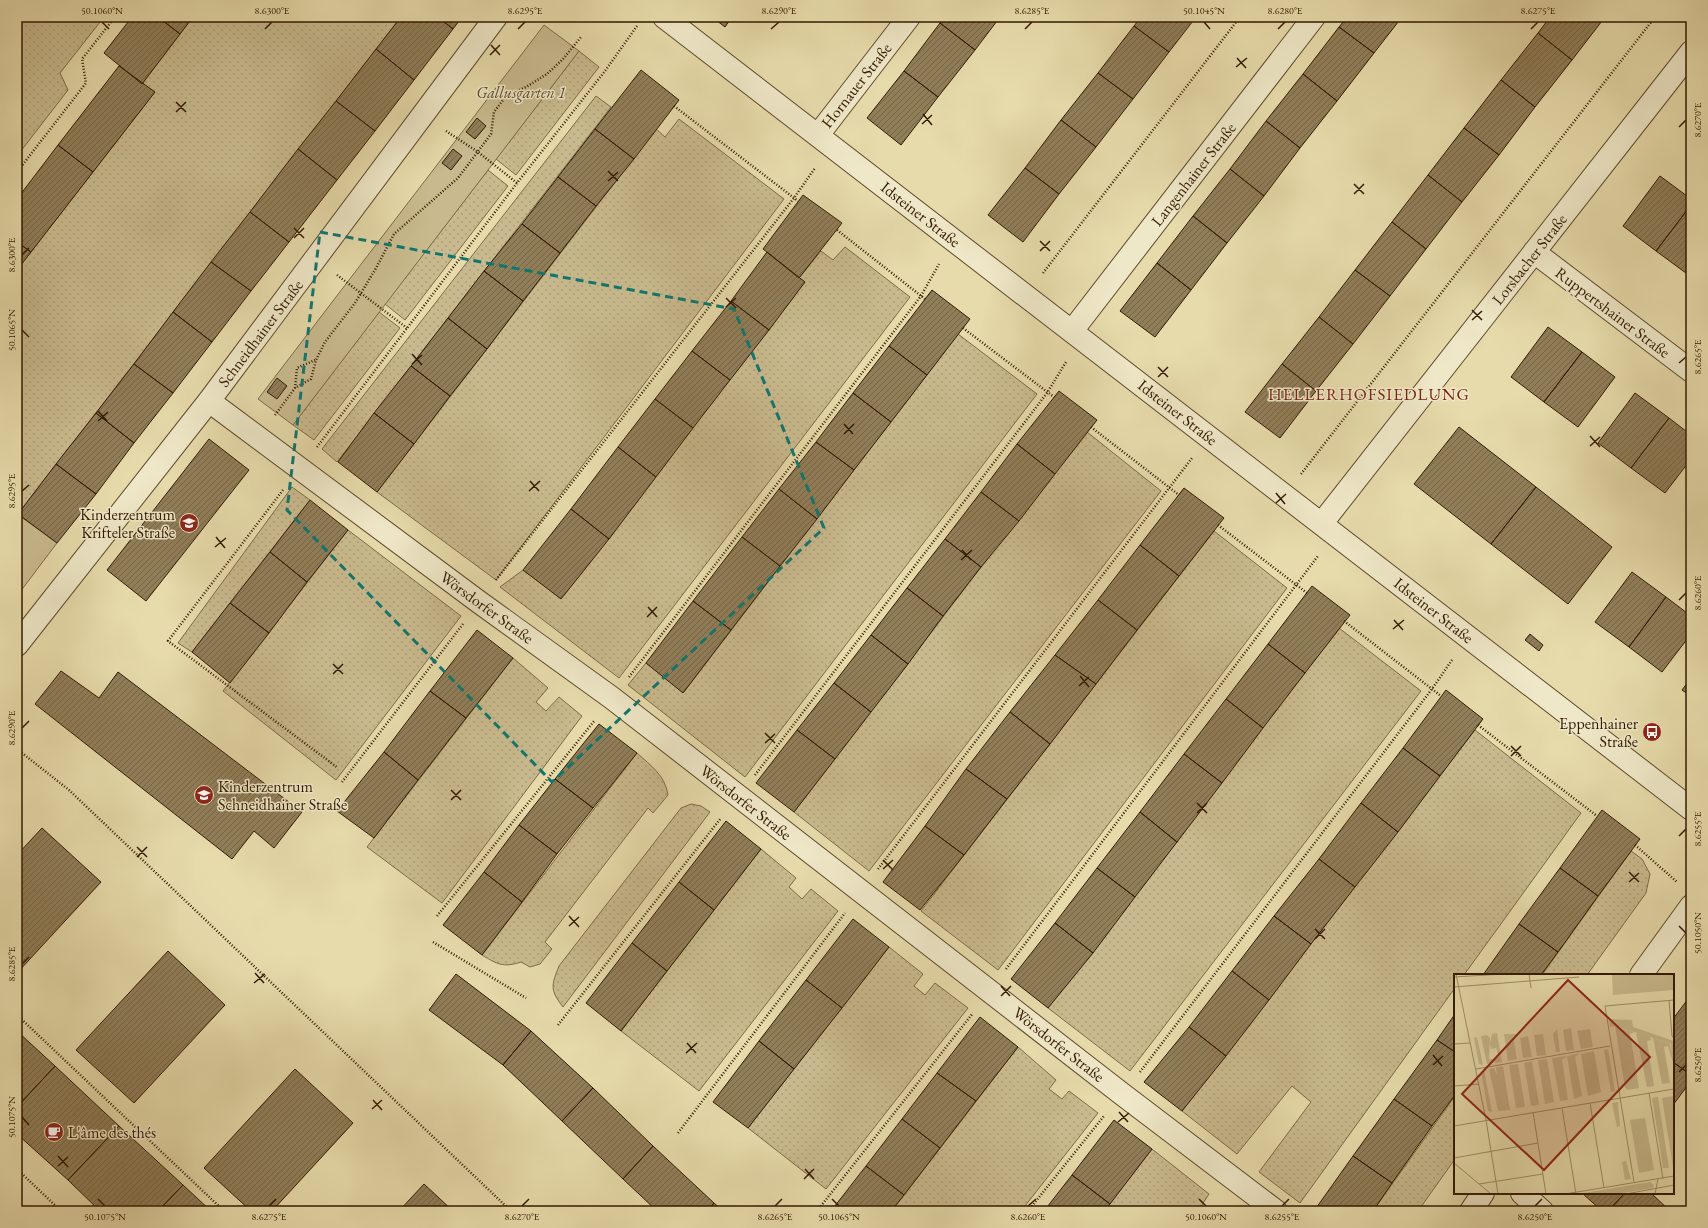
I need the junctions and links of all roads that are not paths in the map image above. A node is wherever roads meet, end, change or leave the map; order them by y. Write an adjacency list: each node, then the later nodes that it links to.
1 (496, 17): 10 (street, Schneidhainer Straße)
2 (664, 17): 6 (street, Idsteiner Straße)
3 (909, 17): 6 (street, Hornauer Straße)
4 (1314, 17): 8 (street, Langenhainer Straße)
5 (1691, 52): 7 (street, Lorsbacher Straße)
6 (824, 139): 8 (street, Idsteiner Straße)
7 (1534, 252): 9 (street, Ruppertshainer Straße); 11 (street, Lorsbacher Straße)
8 (1077, 334): 11 (street, Idsteiner Straße)
9 (1691, 371)
10 (209, 401): 12 (street, Schneidhainer Straße); 18 (street, Wörsdorfer Straße)
11 (1328, 529): 13 (street, Idsteiner Straße)
12 (17, 645)
13 (1691, 809)
14 (1691, 906): 15 (street)
15 (1642, 974)
16 (1482, 1194): 19 (street)
17 (1523, 1194): 20 (street)
18 (1276, 1211)
19 (1471, 1211)
20 (1542, 1211)

